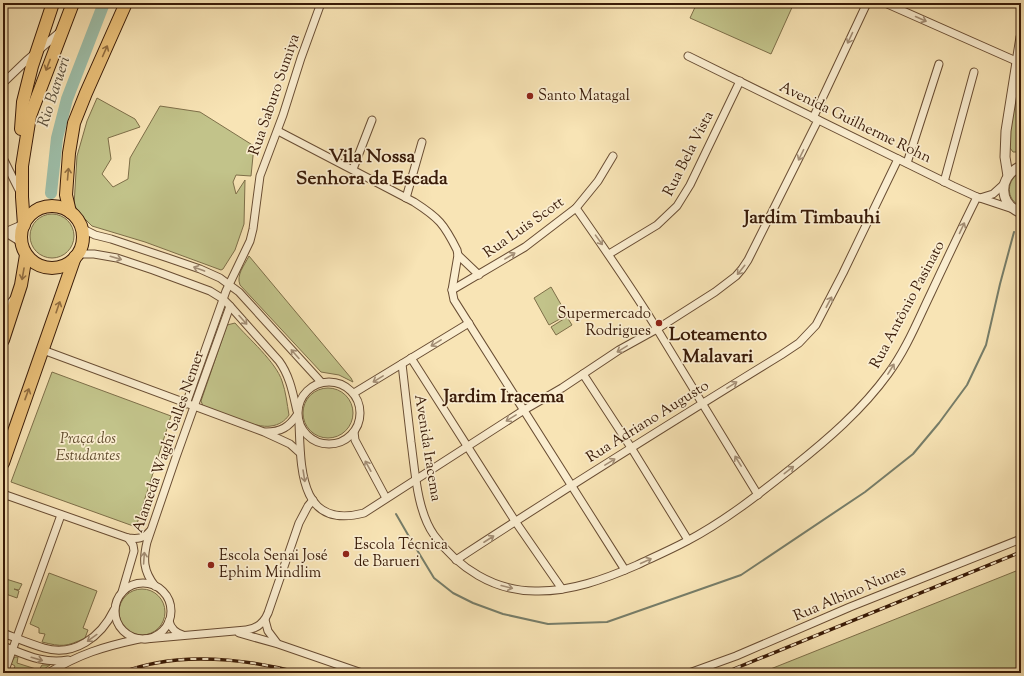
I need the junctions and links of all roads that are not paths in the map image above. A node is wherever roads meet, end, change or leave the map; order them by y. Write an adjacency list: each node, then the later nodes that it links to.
1 (53, 3): 9 (main road)
2 (73, 3): 7 (main road)
3 (126, 3): 34 (main road, one-way to 3)
4 (321, 3): 18 (street, Rua Saburo Sumiya)
5 (867, 3): 16 (street, one-way to 16)
6 (885, 3): 11 (street, one-way to 11)
7 (62, 31): 9 (street); 29 (main road, one-way to 29)
8 (1021, 38): 11 (street)
9 (37, 52): 15 (street); 29 (main road)
10 (688, 56): 14 (street, Avenida Guilherme Rohn)
11 (1016, 61): 21 (street)
12 (939, 64): 24 (street)
13 (974, 72): 28 (street)
14 (740, 81): 16 (street, Avenida Guilherme Rohn); 39 (street, Rua Bela Vista)
15 (3, 83)
16 (816, 119): 23 (street, Avenida Guilherme Rohn); 51 (street, one-way to 51)
17 (372, 120): 26 (street)
18 (278, 131): 26 (street); 44 (street, Rua Saburo Sumiya)
19 (422, 142): 30 (street)
20 (613, 156): 32 (street, Rua Luis Scott)
21 (1005, 157): 25 (street); 27 (street)
22 (3, 158): 29 (street)
23 (898, 159): 24 (street, Avenida Guilherme Rohn); 60 (street, Rua Adriano Augusto, one-way to 23)
24 (906, 163): 28 (street, Avenida Guilherme Rohn)
25 (1020, 166): 27 (street)
26 (353, 169): 30 (street)
27 (1006, 180): 31 (street); 33 (street)
28 (944, 182): 31 (street, Avenida Guilherme Rohn)
29 (22, 193): 35 (main road)
30 (406, 198): 41 (street)
31 (978, 198): 33 (street, Avenida Guilherme Rohn); 74 (street, Rua Antônio Pasinato, one-way to 31)
32 (576, 208): 39 (street, one-way to 39); 43 (street, Rua Luis Scott, one-way to 32)
33 (1017, 211)
34 (70, 212): 35 (main road); 36 (main road)
35 (24, 225): 37 (street); 38 (main road)
36 (81, 228): 42 (main road); 44 (street, one-way to 36)
37 (5, 233): 38 (street)
38 (22, 241): 40 (main road)
39 (609, 254): 51 (street)
40 (26, 255): 42 (main road); 46 (main road, one-way to 46)
41 (458, 255): 43 (street); 45 (street)
42 (76, 256): 47 (street, one-way to 47); 53 (main road, one-way to 42)
43 (479, 275): 45 (street, Rua Luis Scott)
44 (228, 284): 47 (street, Alameda Waghi Salles Nemer); 57 (street, one-way to 44)
45 (452, 290): 50 (street)
46 (15, 298): 49 (street); 52 (main road)
47 (223, 299): 48 (street); 59 (street, Alameda Waghi Salles Nemer)
48 (230, 306): 61 (street, Alameda Waghi Salles Nemer); 63 (street, one-way to 63)
49 (3, 312)
50 (469, 323): 54 (street, one-way to 54); 62 (street)
51 (657, 329): 56 (street, one-way to 56); 60 (street)
52 (3, 340)
53 (43, 350): 59 (street); 70 (main road, one-way to 53)
54 (411, 358): 55 (street); 67 (street)
55 (402, 364): 58 (street, one-way to 58); 71 (street, Avenida Iracema)
56 (583, 374): 62 (street); 68 (street)
57 (321, 382): 58 (street); 63 (street)
58 (354, 393): 66 (street)
59 (186, 404): 61 (street)
60 (701, 404): 68 (street, Rua Adriano Augusto); 74 (street, one-way to 60)
61 (194, 407): 65 (street); 79 (street, Alameda Waghi Salles Nemer)
62 (524, 410): 67 (street, one-way to 67); 72 (street)
63 (297, 413): 64 (street); 65 (street)
64 (299, 423): 66 (street); 69 (street)
65 (264, 432): 69 (street)
66 (354, 432): 75 (street, one-way to 66)
67 (466, 447): 71 (street); 78 (street)
68 (632, 449): 72 (street, Rua Adriano Augusto, one-way to 68); 82 (street)
69 (300, 453): 76 (street, one-way to 76)
70 (3, 463)
71 (416, 479): 75 (street); 83 (street, Avenida Iracema)
72 (572, 484): 78 (street, Rua Adriano Augusto); 84 (street)
73 (3, 494): 77 (street)
74 (758, 494): 82 (street, Avenida Iracema)
75 (386, 498): 76 (street)
76 (312, 500): 89 (street)
77 (61, 515): 80 (street); 94 (street)
78 (515, 521): 83 (street, Rua Adriano Augusto, one-way to 78); 86 (street)
79 (151, 529): 80 (street); 85 (street, Alameda Waghi Salles Nemer, one-way to 79)
80 (128, 538): 87 (street)
81 (1021, 539): 103 (street, Rua Albino Nunes)
82 (688, 540): 84 (street, Avenida Iracema, one-way to 82)
83 (456, 560): 86 (street, Avenida Iracema, one-way to 86)
84 (625, 570): 86 (street, Avenida Iracema)
85 (155, 586): 87 (street); 90 (street)
86 (562, 589)
87 (121, 594): 88 (street)
88 (115, 608): 94 (street, one-way to 94); 95 (street)
89 (265, 620): 92 (street); 96 (street)
90 (169, 621): 93 (street); 95 (street)
91 (3, 632): 94 (street)
92 (235, 632): 93 (street); 96 (street)
93 (185, 636): 95 (street)
94 (16, 638): 98 (street)
95 (143, 639): 99 (street)
96 (278, 644): 102 (street)
97 (3, 646): 98 (street)
98 (12, 650): 99 (street, one-way to 99); 100 (street)
99 (73, 659): 101 (street)
100 (4, 673)
101 (48, 673)
102 (362, 673)
103 (689, 673)

